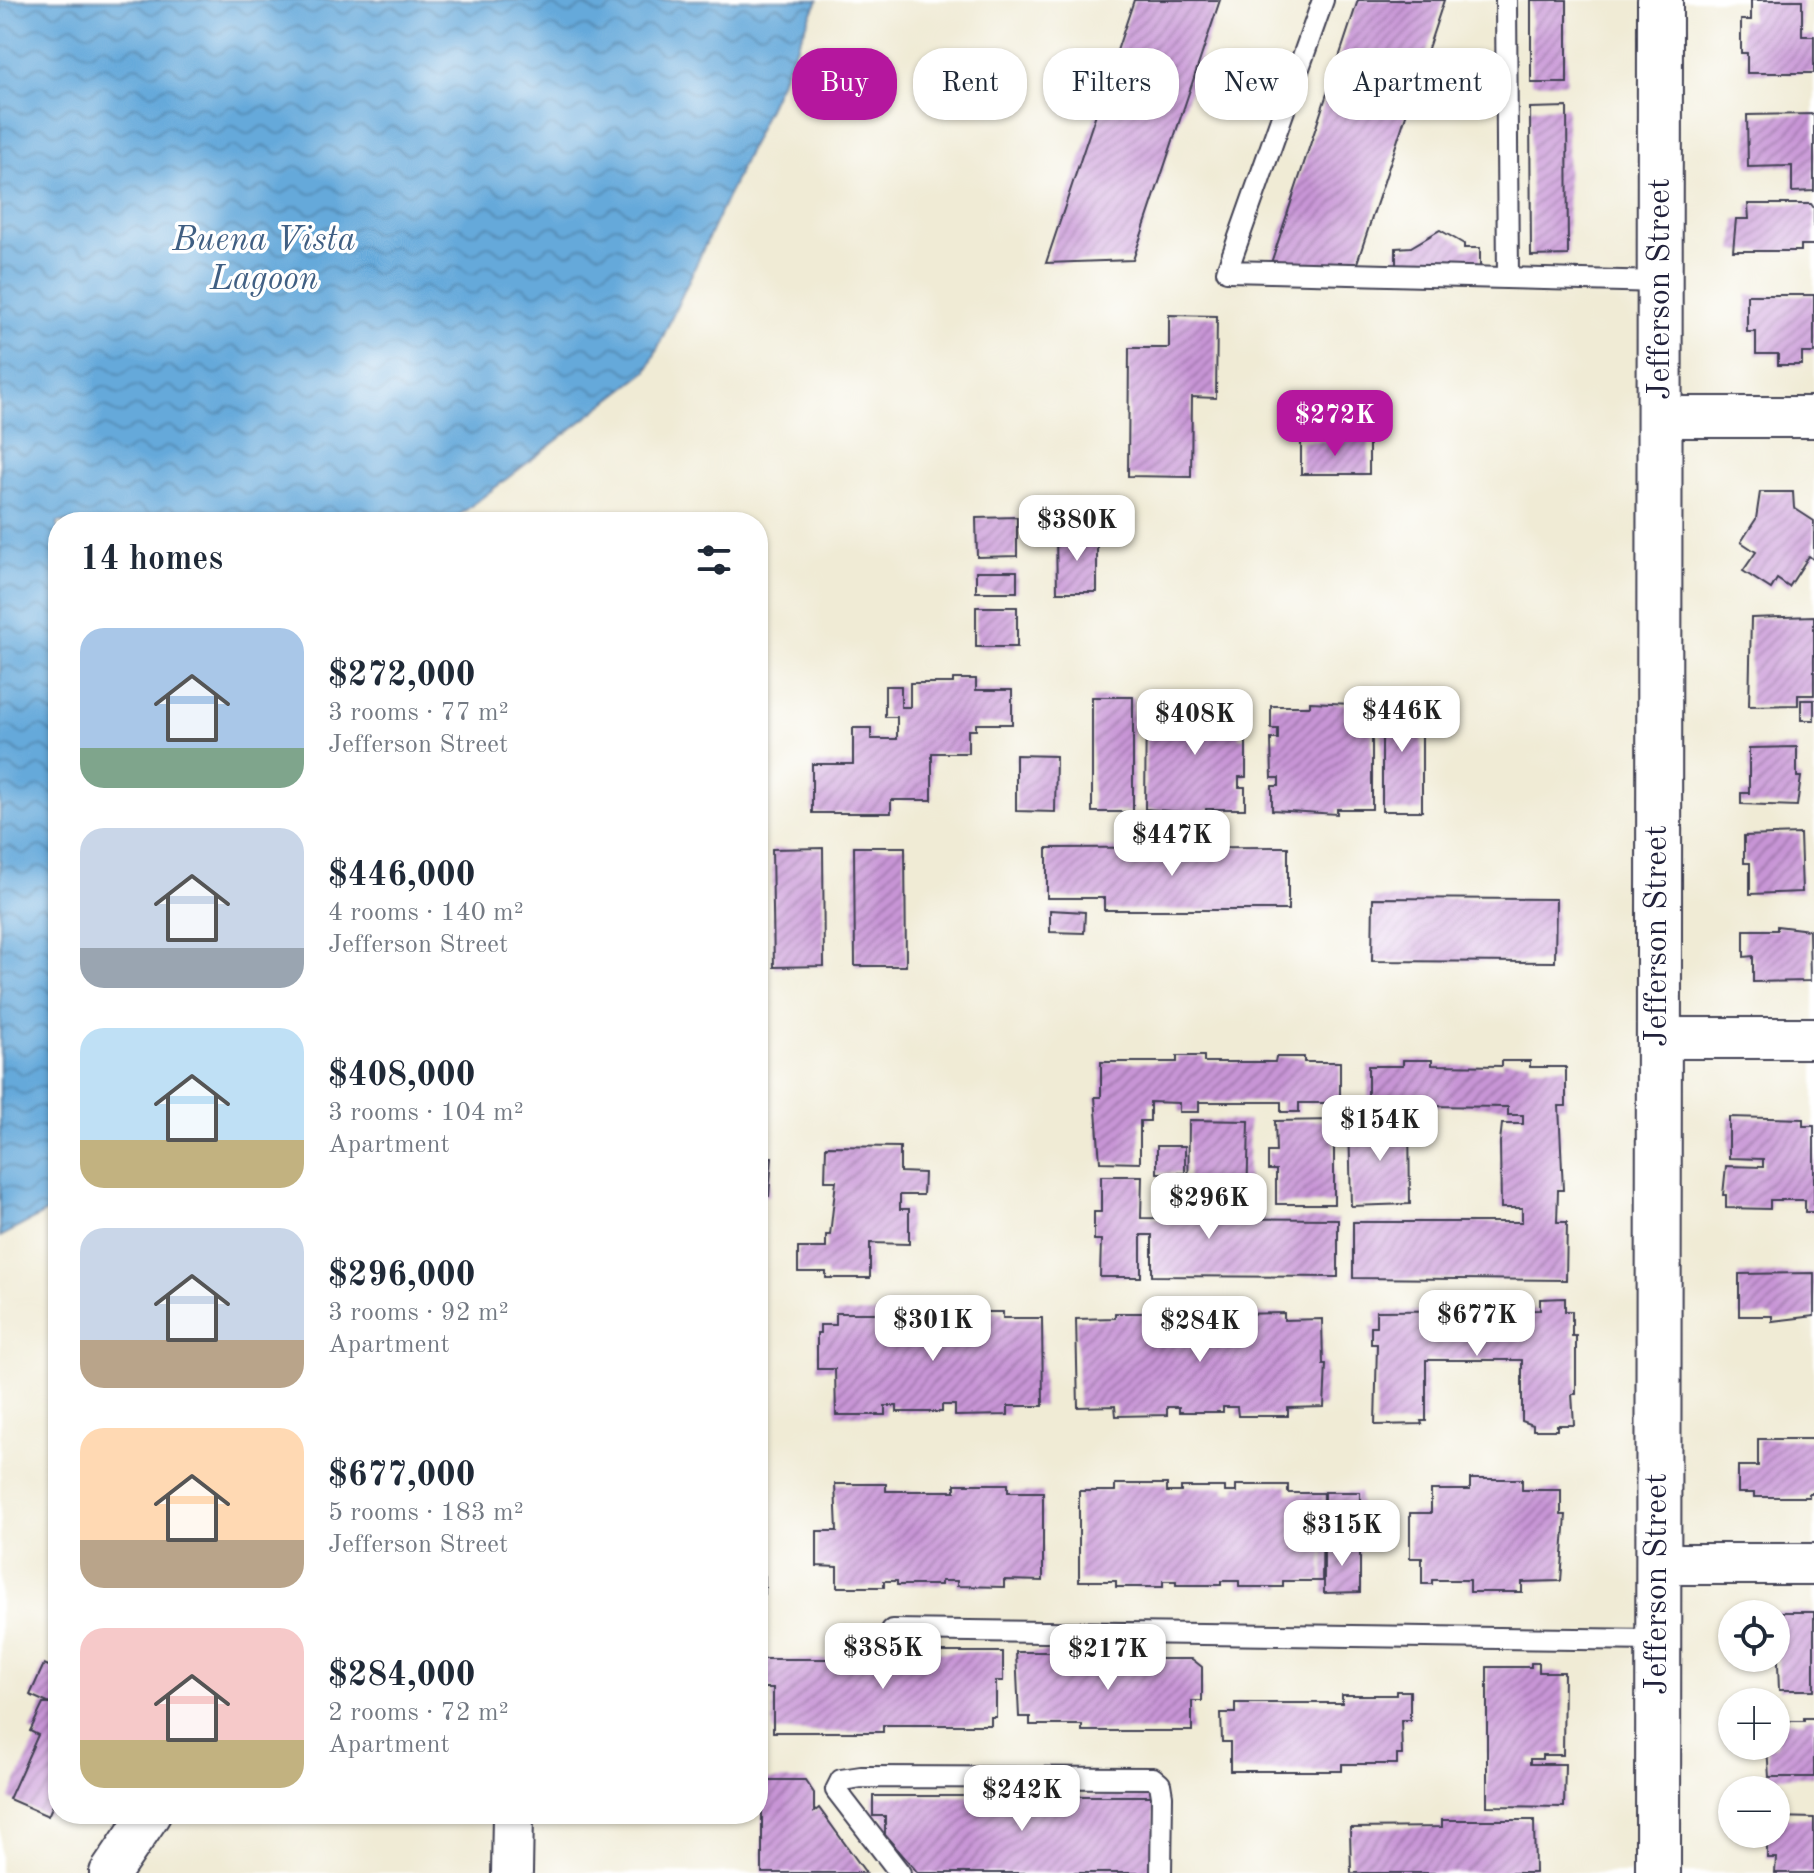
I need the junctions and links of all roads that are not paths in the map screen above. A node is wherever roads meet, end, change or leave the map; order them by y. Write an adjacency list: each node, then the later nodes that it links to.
1 (1323, 0): 4 (lane)
2 (1506, 0): 4 (lane)
3 (1660, 0): 5 (main road, Jefferson Street)
4 (1508, 278): 5 (lane)
5 (1661, 282): 6 (main road, Jefferson Street)
6 (1661, 417): 7 (street); 8 (main road, Jefferson Street)
7 (1814, 417)
8 (1658, 1038): 9 (street); 10 (main road, Jefferson Street)
9 (1814, 1038)
10 (1658, 1564): 11 (street); 13 (main road, Jefferson Street)
11 (1814, 1564)
12 (892, 1630): 13 (lane)
13 (1658, 1640): 20 (main road, Jefferson Street)
14 (143, 1824): 16 (street)
15 (513, 1824): 17 (street)
16 (110, 1873)
17 (512, 1873)
18 (900, 1873): 19 (lane)
19 (1161, 1873)
20 (1658, 1873)

